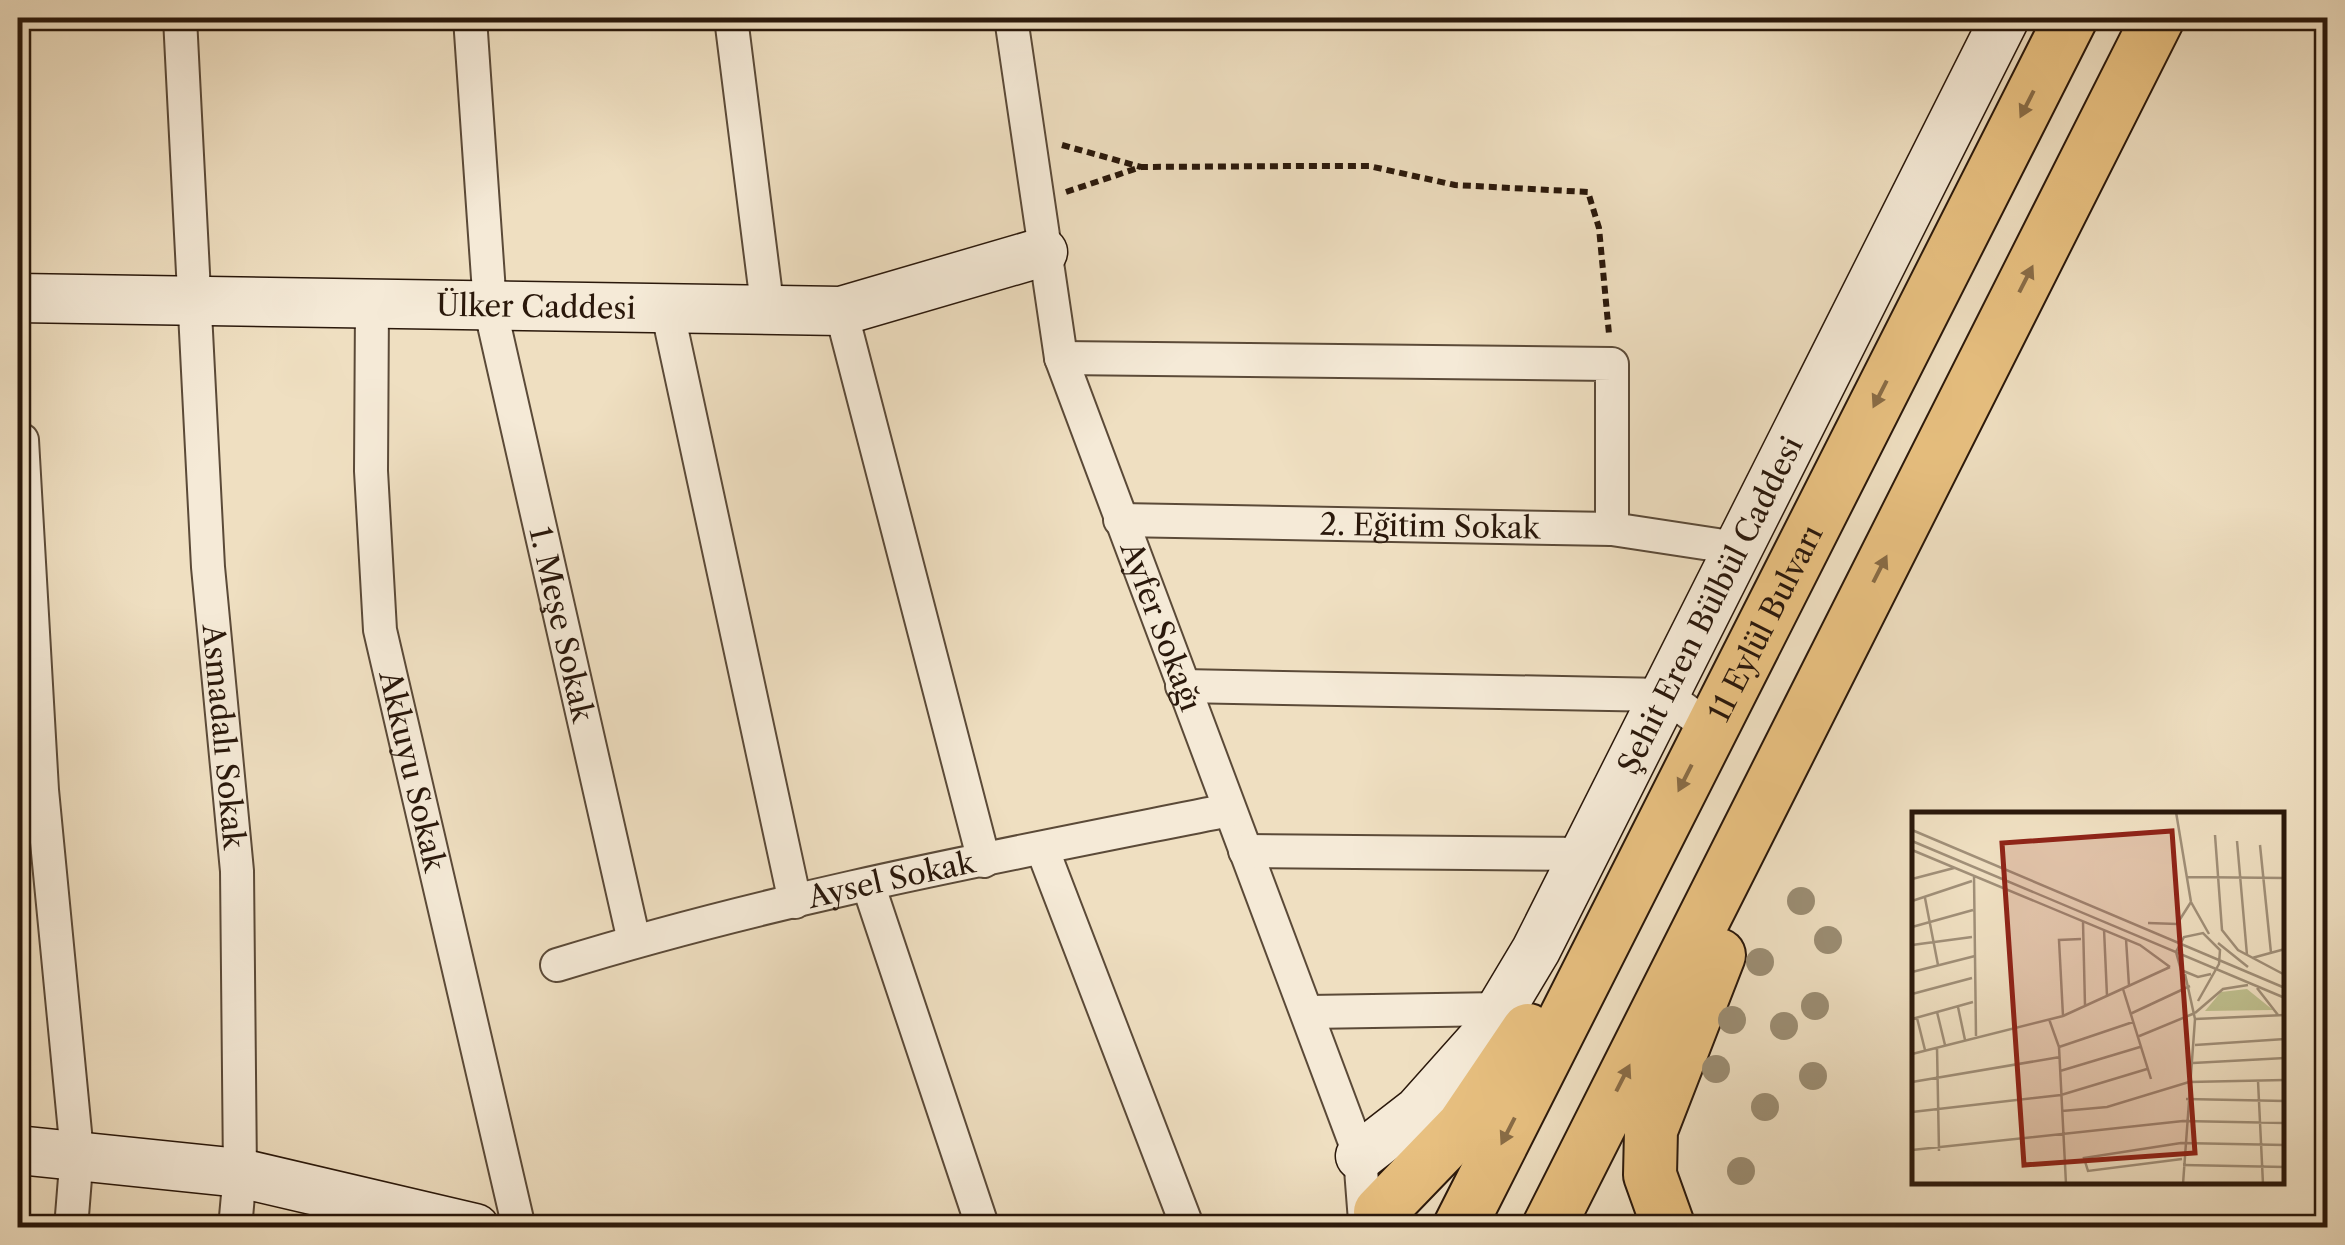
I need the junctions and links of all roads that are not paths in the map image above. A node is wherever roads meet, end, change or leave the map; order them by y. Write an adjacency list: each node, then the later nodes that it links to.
1 (180, 18): 10 (street, Asmadalı Sokak)
2 (470, 18): 12 (street, 1. Meşe Sokak)
3 (731, 18): 15 (street)
4 (1011, 18): 8 (street, Ayfer Sokağı)
5 (2004, 18): 20 (main road, Şehit Eren Bülbül Caddesi)
6 (2071, 18): 24 (main road, 11 Eylül Bulvarı, one-way to 24)
7 (2158, 18): 21 (main road, one-way to 7)
8 (1044, 252): 14 (main road, Ülker Caddesi); 16 (street, Ayfer Sokağı)
9 (18, 298): 10 (main road, Ülker Caddesi)
10 (198, 301): 11 (main road, Ülker Caddesi); 40 (street, Asmadalı Sokak)
11 (372, 305): 12 (main road, Ülker Caddesi); 47 (street, Akkuyu Sokak)
12 (490, 306): 13 (main road, Ülker Caddesi); 33 (street, 1. Meşe Sokak)
13 (668, 309): 15 (main road, Ülker Caddesi); 32 (street)
14 (841, 311): 15 (main road, Ülker Caddesi); 30 (street)
15 (768, 312)
16 (1061, 358): 18 (street, Ayfer Sokağı); 19 (street)
17 (20, 440): 38 (street)
18 (1120, 520): 19 (street, 2. Eğitim Sokak); 22 (street, Ayfer Sokağı)
19 (1612, 529): 20 (street, 2. Eğitim Sokak)
20 (1737, 548): 23 (main road, Şehit Eren Bülbül Caddesi)
21 (1852, 623): 51 (main road, one-way to 21); 52 (main road)
22 (1182, 686): 23 (street); 25 (street, Ayfer Sokağı)
23 (1665, 696): 24 (street); 28 (main road, Şehit Eren Bülbül Caddesi)
24 (1710, 728): 29 (main road, 11 Eylül Bulvarı, one-way to 29)
25 (1229, 810): 26 (street, Aysel Sokak); 27 (street, Ayfer Sokağı)
26 (1042, 848): 30 (street, Aysel Sokak); 49 (street)
27 (1245, 850): 28 (street); 36 (street, Ayfer Sokağı)
28 (1588, 854): 35 (main road, Şehit Eren Bülbül Caddesi)
29 (1646, 854): 42 (main road, 11 Eylül Bulvarı, one-way to 42); 43 (main road)
30 (984, 860): 31 (street, Aysel Sokak)
31 (869, 887): 32 (street, Aysel Sokak); 48 (street)
32 (795, 902): 33 (street, Aysel Sokak)
33 (634, 941): 34 (street, Aysel Sokak)
34 (557, 965)
35 (1501, 1008): 36 (street); 39 (main road, Şehit Eren Bülbül Caddesi)
36 (1309, 1012): 39 (street, Ayfer Sokağı)
37 (18, 1150): 38 (main road)
38 (77, 1153): 40 (main road); 44 (street)
39 (1360, 1156): 43 (street, Ayfer Sokağı)
40 (240, 1173): 41 (main road); 45 (street, Asmadalı Sokak)
41 (398, 1218): 46 (main road)
42 (1464, 1218): 43 (main road); 50 (main road)
43 (1366, 1220)
44 (71, 1228)
45 (235, 1228)
46 (475, 1228)
47 (519, 1228)
48 (983, 1228)
49 (1188, 1228)
50 (1518, 1228)
51 (1548, 1228)
52 (1670, 1228)

